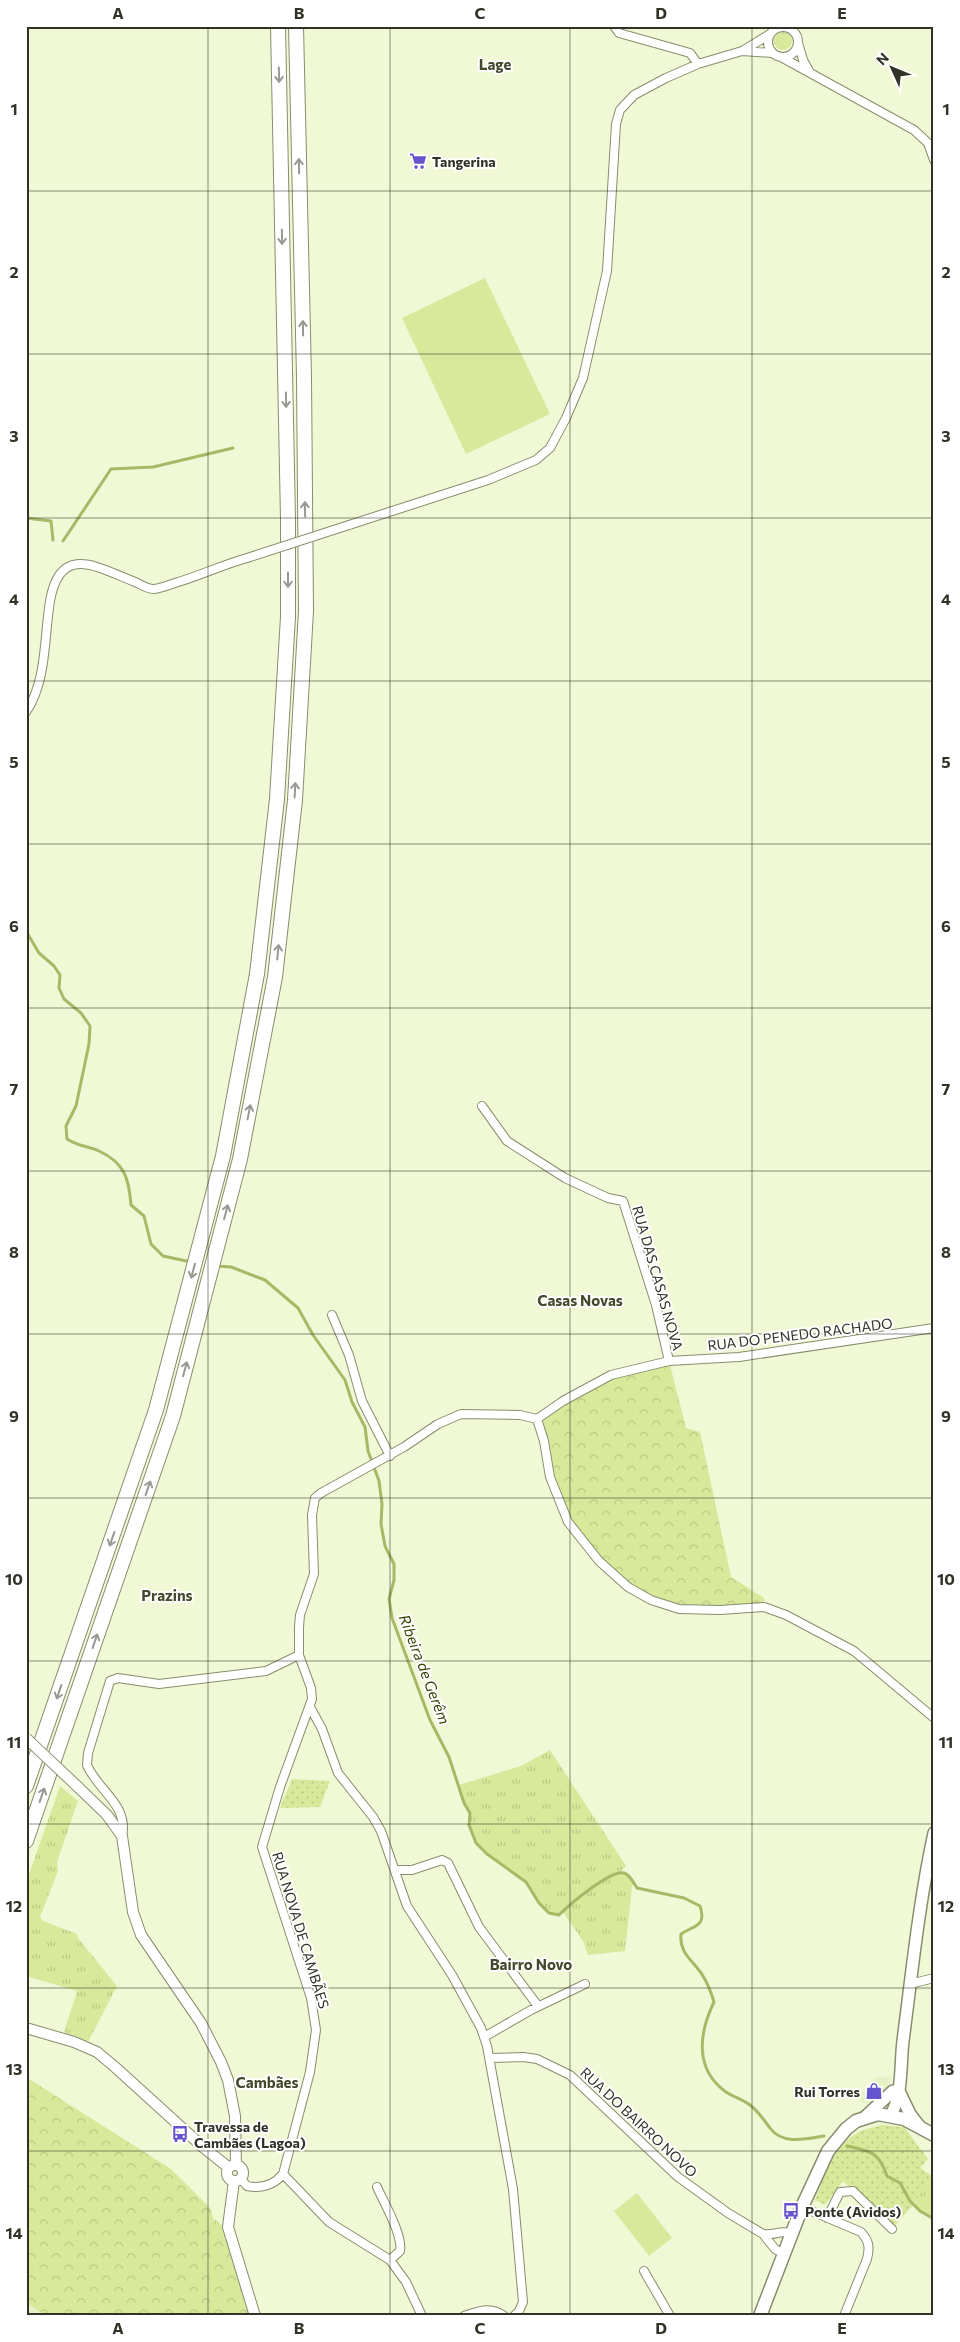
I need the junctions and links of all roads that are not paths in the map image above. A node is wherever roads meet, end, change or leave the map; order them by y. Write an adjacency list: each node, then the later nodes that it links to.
1 (278, 26): 25 (highway, one-way to 25)
2 (296, 26): 28 (highway, one-way to 2)
3 (614, 26): 11 (street)
4 (796, 26): 7 (street)
5 (778, 27): 6 (street); 7 (street)
6 (770, 34): 8 (street); 9 (street)
7 (797, 39): 10 (street); 12 (street)
8 (742, 51): 9 (street); 11 (street)
9 (772, 53): 10 (street)
10 (781, 56): 12 (street)
11 (698, 64): 14 (street, bridge)
12 (809, 70): 13 (street)
13 (934, 160)
14 (26, 712)
15 (482, 1106): 18 (street, RUA DAS CASAS NOVA)
16 (332, 1315): 20 (street)
17 (934, 1328): 18 (street, RUA DO PENEDO RACHADO)
18 (669, 1361): 19 (street, RUA DAS CASAS NOVA)
19 (537, 1419): 20 (street); 23 (street)
20 (390, 1456): 21 (street)
21 (299, 1655): 22 (street); 27 (street)
22 (310, 1707): 29 (street); 43 (street, RUA NOVA DE CAMBÃES)
23 (934, 1718)
24 (26, 1738): 27 (street, bridge)
25 (26, 1786)
26 (934, 1833): 32 (main road)
27 (122, 1836): 42 (street)
28 (26, 1841)
29 (396, 1870): 33 (street); 35 (street)
30 (934, 1978): 32 (street)
31 (585, 1984): 33 (street)
32 (910, 1984): 37 (main road)
33 (538, 2006): 35 (street)
34 (26, 2028): 42 (street)
35 (484, 2037): 36 (street)
36 (489, 2058): 49 (street, RUA DO BAIRRO NOVO); 58 (street)
37 (896, 2092): 38 (main road); 39 (main road); 40 (main road)
38 (890, 2116): 39 (main road); 40 (main road)
39 (865, 2117): 46 (main road)
40 (920, 2127): 41 (main road)
41 (934, 2135)
42 (232, 2166): 44 (street)
43 (282, 2174): 44 (street); 52 (street)
44 (237, 2180): 54 (street)
45 (377, 2187): 52 (street)
46 (802, 2207): 47 (street); 50 (main road)
47 (827, 2218): 48 (street); 61 (street)
48 (892, 2229)
49 (763, 2234): 50 (street); 51 (street, RUA DO BAIRRO NOVO)
50 (792, 2234): 51 (main road)
51 (784, 2254): 60 (main road)
52 (390, 2260): 55 (street)
53 (644, 2271): 59 (street)
54 (255, 2316)
55 (422, 2316)
56 (464, 2316): 57 (street)
57 (504, 2316)
58 (514, 2316)
59 (670, 2316)
60 (760, 2316)
61 (844, 2316)

